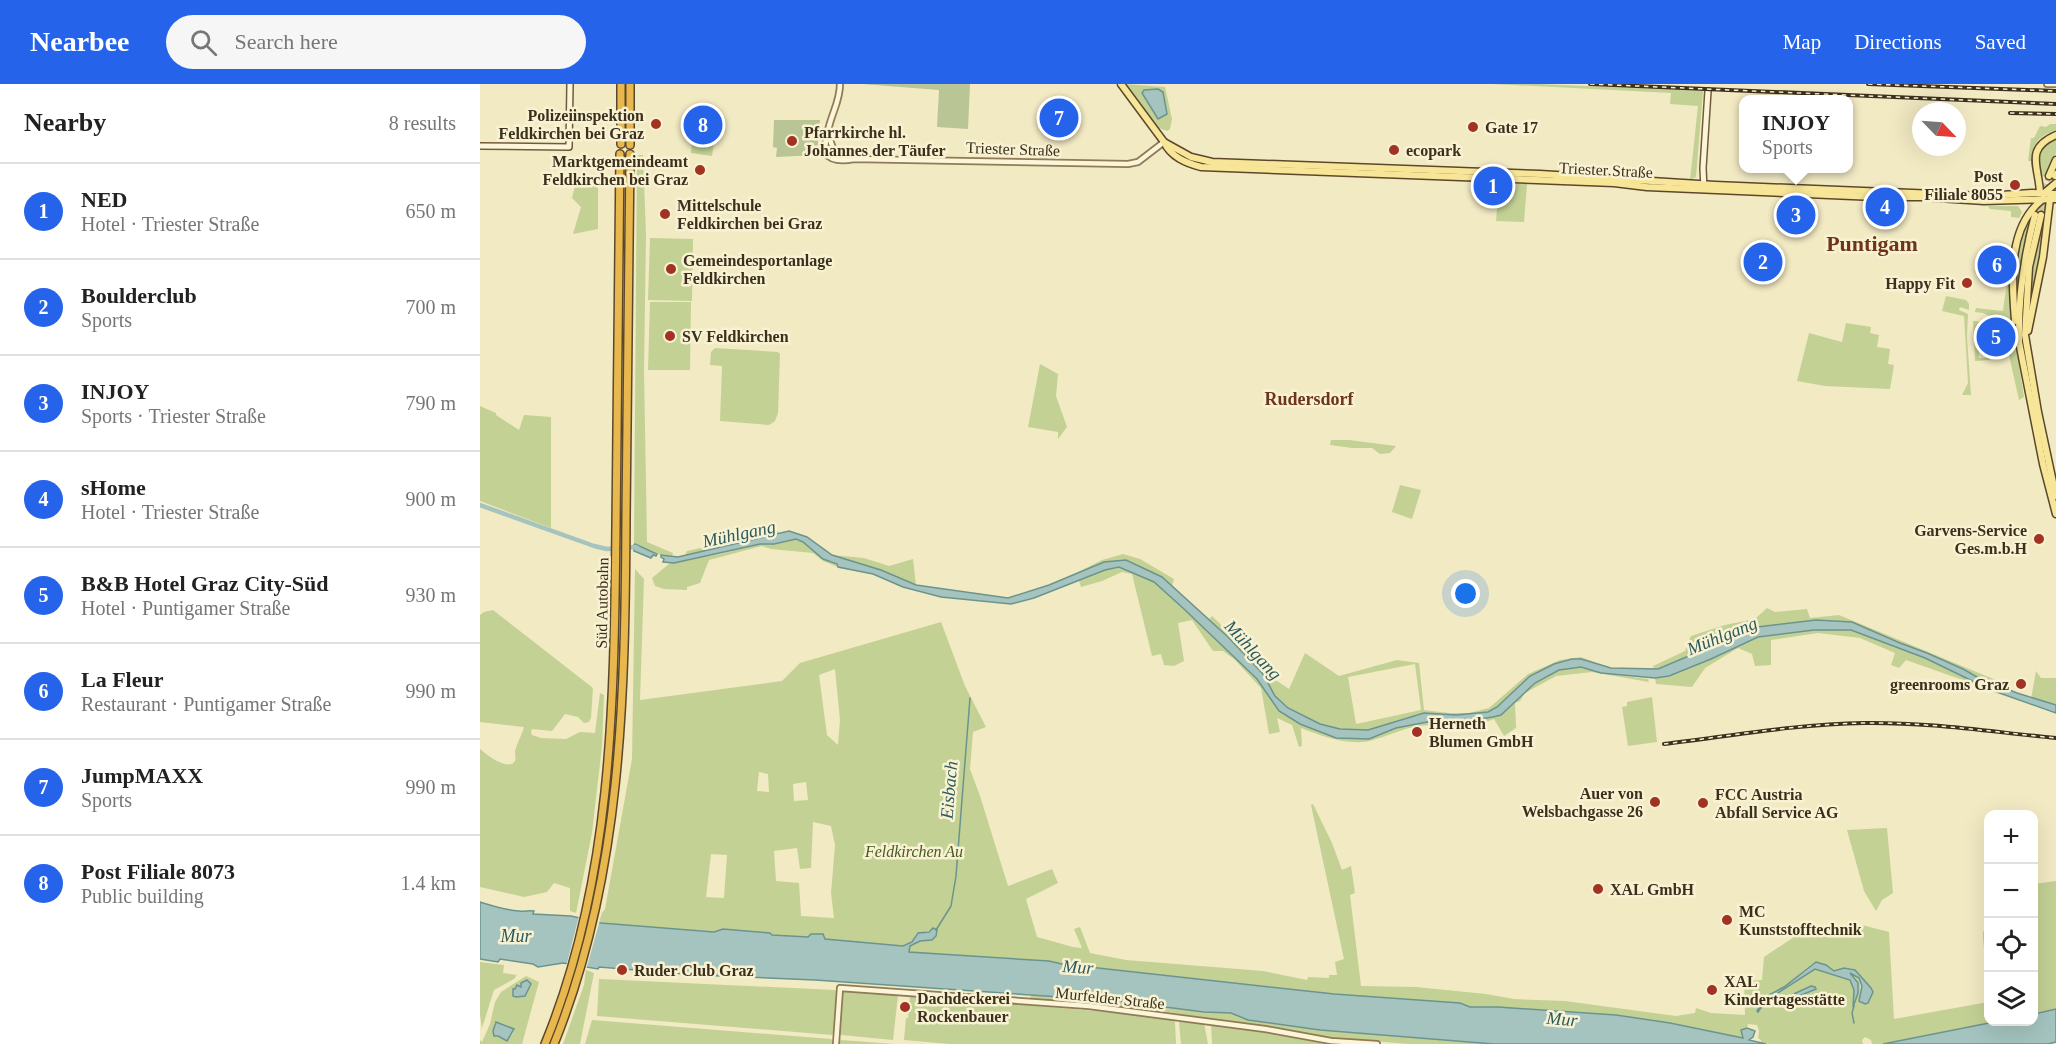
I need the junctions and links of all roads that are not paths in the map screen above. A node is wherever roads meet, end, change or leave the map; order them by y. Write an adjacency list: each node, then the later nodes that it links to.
1 (570, 84): 14 (main road)
2 (621, 84): 12 (highway)
3 (630, 84): 13 (highway)
4 (840, 84): 9 (street)
5 (1121, 84): 11 (main road)
6 (2047, 84): 7 (street)
7 (2056, 84)
8 (1708, 92): 20 (main road)
9 (828, 134): 17 (street); 17 (street, Triester Straße)
10 (2056, 135): 22 (main road)
11 (1164, 142): 17 (street, Triester Straße); 20 (main road, Triester Straße)
12 (621, 144)
13 (630, 145)
14 (480, 146)
15 (620, 154): 31 (highway, Süd Autobahn)
16 (630, 154): 32 (highway, Süd Autobahn)
17 (854, 159)
18 (2056, 160): 19 (main road)
19 (2054, 177): 22 (main road)
20 (1704, 187): 22 (main road, Triester Straße); 23 (main road, Triester Straße)
21 (2056, 194): 22 (main road, Triester Straße)
22 (2046, 197): 23 (main road, Triester Straße); 25 (main road); 28 (main road)
23 (2009, 202): 25 (main road)
24 (2038, 214): 26 (main road)
25 (2026, 216): 27 (main road)
26 (2033, 231): 27 (main road); 28 (main road)
27 (2019, 342): 30 (main road)
28 (2026, 347): 29 (main road)
29 (2056, 496)
30 (2056, 514)
31 (545, 1044)
32 (554, 1044)
33 (836, 1044): 34 (street, Murfelder Straße)
34 (1377, 1044)

